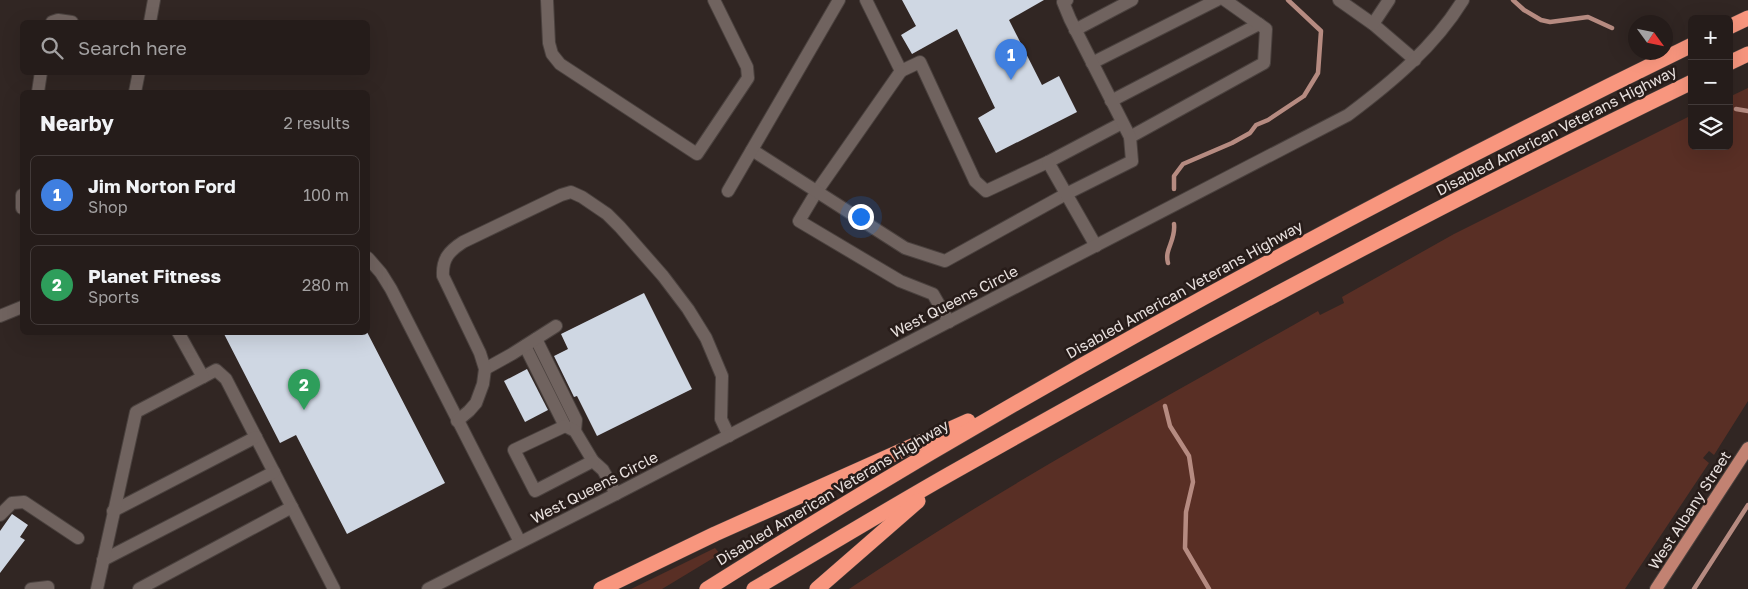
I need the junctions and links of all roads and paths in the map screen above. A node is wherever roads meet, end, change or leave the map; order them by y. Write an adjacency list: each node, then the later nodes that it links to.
1 (154, 0): 14 (street)
2 (547, 0): 3 (street)
3 (714, 0)
4 (839, 0): 33 (street)
5 (866, 0): 24 (street)
6 (1066, 0): 18 (street)
7 (1132, 0): 18 (street)
8 (1216, 0): 23 (street)
9 (1225, 0): 15 (street)
10 (1339, 0): 16 (street)
11 (1389, 0): 16 (street)
12 (1463, 0): 21 (street, West Queens Circle)
13 (1748, 18): 17 (highway)
14 (150, 20)
15 (1259, 24): 30 (street); 32 (street)
16 (1373, 24): 21 (street)
17 (1733, 25)
18 (1075, 30): 23 (street)
19 (1688, 47): 48 (highway, Disabled American Veterans Highway)
20 (1748, 54): 22 (highway)
21 (1416, 60): 38 (street, West Queens Circle)
22 (1733, 62)
23 (1092, 63): 30 (street)
24 (901, 71): 34 (street); 36 (street)
25 (40, 75): 28 (street)
26 (138, 75): 29 (street)
27 (1688, 84): 56 (highway, Disabled American Veterans Highway)
28 (38, 90)
29 (135, 90)
30 (1111, 101): 31 (street)
31 (1122, 123): 32 (street); 34 (street)
32 (1130, 137): 37 (street)
33 (752, 150): 35 (street); 36 (street)
34 (1048, 162): 37 (street)
35 (728, 191)
36 (817, 191): 37 (street); 42 (street)
37 (1066, 194): 38 (street)
38 (1096, 246): 42 (street, West Queens Circle)
39 (370, 260): 49 (street)
40 (20, 308): 41 (street)
41 (0, 316)
42 (949, 322): 51 (street, West Queens Circle)
43 (556, 326): 45 (street)
44 (180, 335): 47 (street)
45 (531, 342): 46 (street); 50 (street)
46 (485, 369): 49 (street); 51 (street)
47 (203, 377): 52 (street); 59 (street)
48 (1042, 387): 70 (highway); 71 (highway, Disabled American Veterans Highway)
49 (457, 421): 62 (street)
50 (570, 429): 54 (street); 54 (street)
51 (729, 436): 57 (street, West Queens Circle)
52 (256, 437): 55 (street); 59 (street)
53 (1747, 452): 74 (main road, West Albany Street)
54 (593, 461): 57 (street)
55 (274, 472): 58 (street); 63 (street)
56 (947, 476): 72 (highway, Disabled American Veterans Highway); 73 (highway)
57 (616, 494): 62 (street, West Queens Circle)
58 (292, 507): 64 (street); 68 (street)
59 (113, 511): 63 (street)
60 (0, 515): 61 (street)
61 (78, 538)
62 (520, 542): 69 (street, West Queens Circle)
63 (103, 560): 67 (street)
64 (330, 588)
65 (31, 589): 66 (street)
66 (48, 589)
67 (97, 589)
68 (139, 589)
69 (428, 589)
70 (601, 589)
71 (707, 589)
72 (754, 589)
73 (817, 589)
74 (1656, 589)

